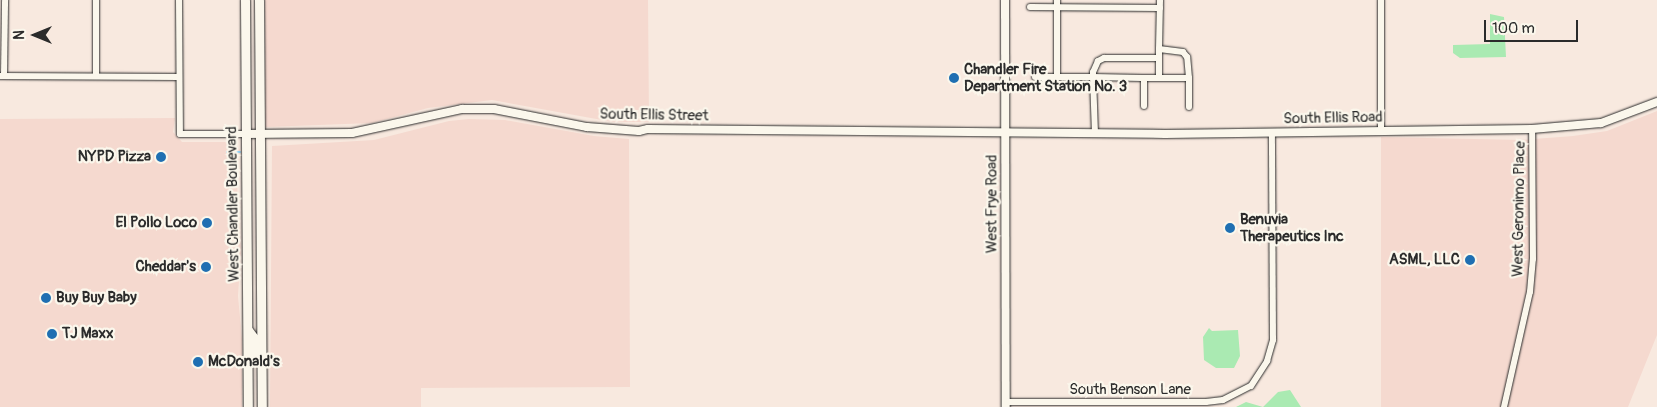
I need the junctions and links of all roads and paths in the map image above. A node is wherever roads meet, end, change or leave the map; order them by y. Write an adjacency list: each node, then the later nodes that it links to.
1 (5, 0): 15 (street)
2 (96, 0): 16 (street)
3 (179, 0): 17 (street)
4 (245, 0): 32 (main road, West Chandler Boulevard)
5 (259, 0): 33 (main road, West Chandler Boulevard)
6 (1005, 0): 29 (street, West Frye Road)
7 (1057, 0): 11 (street)
8 (1160, 0): 12 (street)
9 (1381, 0): 28 (street)
10 (1030, 7): 11 (street)
11 (1057, 8): 12 (street); 19 (street)
12 (1160, 8): 13 (street)
13 (1159, 49): 14 (street); 23 (street)
14 (1159, 58): 20 (street); 22 (street)
15 (2, 76): 16 (street)
16 (96, 76): 17 (street)
17 (179, 77): 32 (street)
18 (1035, 77): 19 (street)
19 (1057, 77): 20 (street)
20 (1093, 77): 21 (street); 30 (street)
21 (1144, 78): 22 (street); 25 (street)
22 (1159, 78): 23 (street)
23 (1189, 78): 26 (street)
24 (1657, 102): 27 (street, South Ellis Road)
25 (1144, 106)
26 (1188, 107)
27 (1532, 129): 28 (street, South Ellis Road); 39 (street, West Geronimo Place)
28 (1381, 131): 31 (street, South Ellis Road)
29 (1006, 132): 30 (street, South Ellis Road); 33 (street, South Ellis Street); 36 (street, West Frye Road)
30 (1095, 133): 31 (street, South Ellis Road)
31 (1272, 133): 36 (street, South Benson Lane)
32 (246, 134): 33 (street, South Ellis Street); 34 (main road, West Chandler Boulevard)
33 (260, 134): 35 (main road, West Chandler Boulevard)
34 (248, 330): 35 (main road); 37 (main road, West Chandler Boulevard)
35 (262, 380): 38 (main road, West Chandler Boulevard)
36 (1006, 405)
37 (248, 407)
38 (262, 407)
39 (1504, 407)

